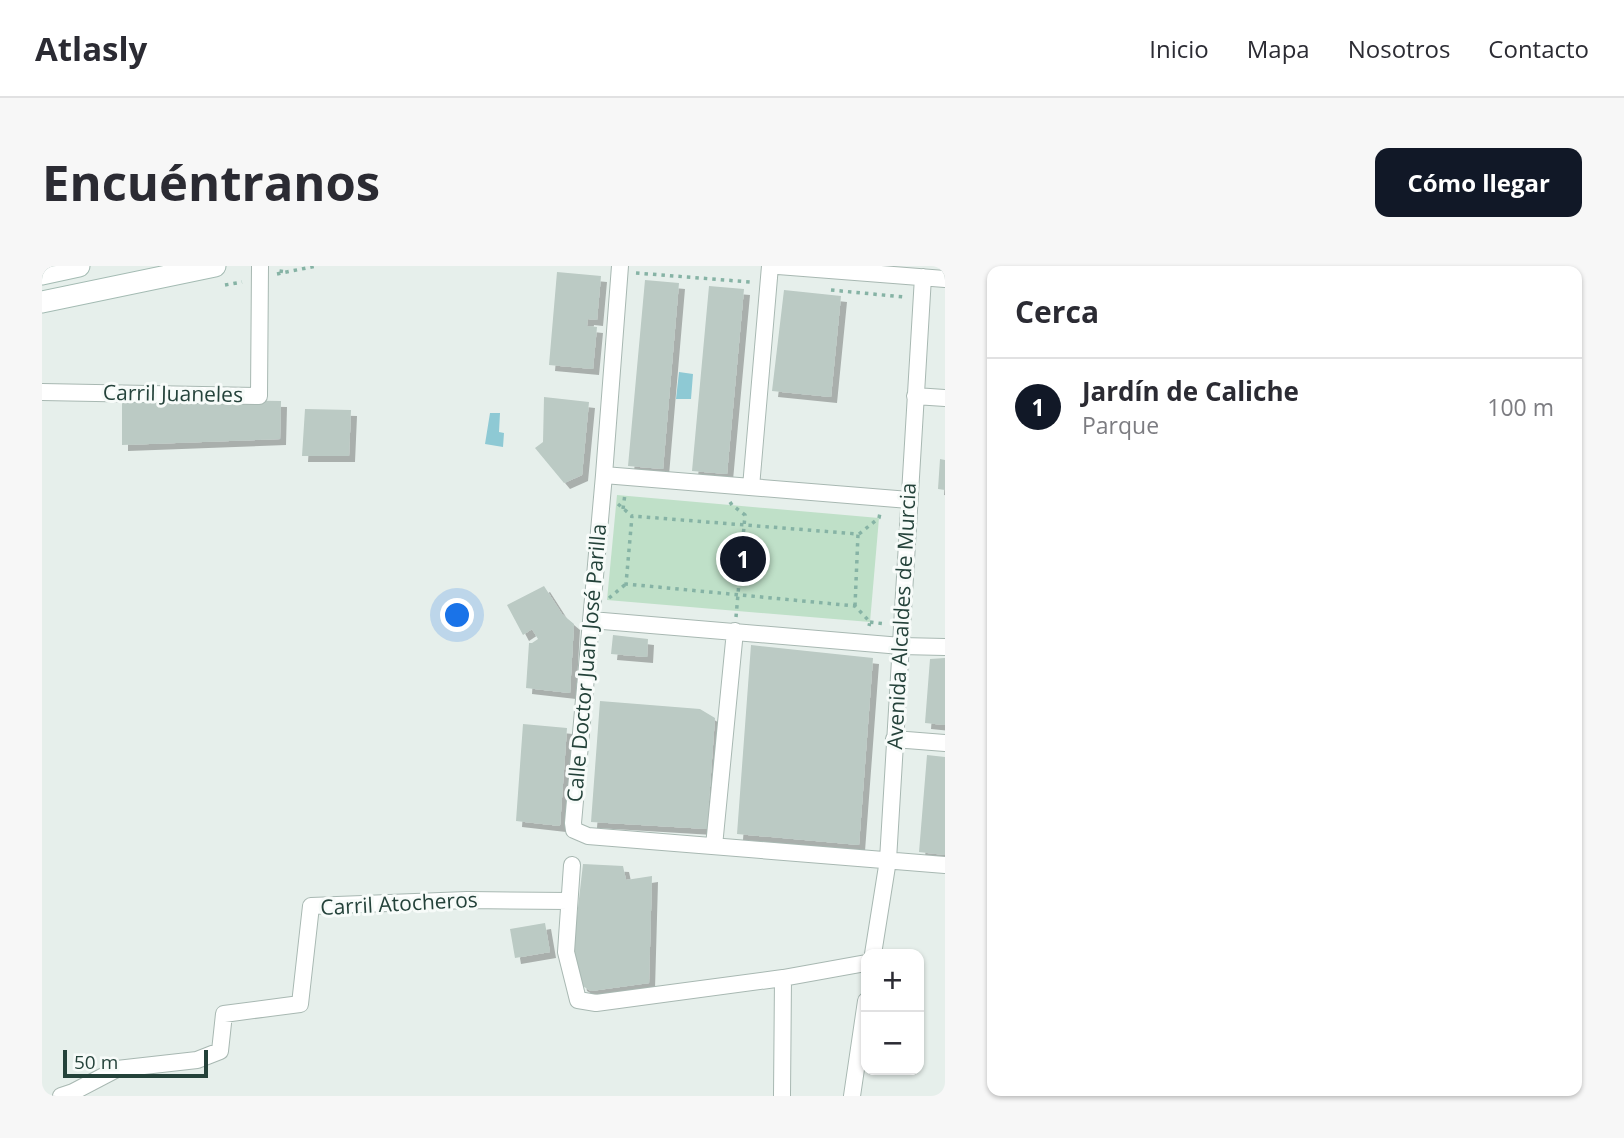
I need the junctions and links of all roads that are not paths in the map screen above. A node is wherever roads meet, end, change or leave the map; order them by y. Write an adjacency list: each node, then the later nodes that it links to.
1 (79, 266): 7 (main road)
2 (215, 266): 10 (main road)
3 (260, 266): 11 (street, Carril Juaneles)
4 (620, 266): 14 (street, Calle Doctor Juan José Parilla)
5 (770, 266): 15 (street)
6 (778, 266): 8 (street)
7 (42, 274)
8 (923, 277): 9 (street); 12 (street, Avenida Alcaldes de Murcia)
9 (945, 279)
10 (42, 302)
11 (42, 392)
12 (915, 396): 13 (street); 16 (street, Avenida Alcaldes de Murcia)
13 (945, 398)
14 (604, 475): 15 (street); 17 (street, Calle Doctor Juan José Parilla)
15 (751, 487): 16 (street)
16 (909, 499): 19 (street, Avenida Alcaldes de Murcia)
17 (591, 620): 18 (street); 23 (street, Calle Doctor Juan José Parilla)
18 (735, 631): 19 (street); 23 (street)
19 (901, 646): 20 (street); 21 (street, Avenida Alcaldes de Murcia)
20 (945, 647)
21 (894, 739): 22 (street); 24 (street, Avenida Alcaldes de Murcia)
22 (945, 743)
23 (714, 846): 24 (street, Calle Doctor Juan José Parilla)
24 (888, 860): 26 (street, Calle Doctor Juan José Parilla); 28 (street, Avenida Alcaldes de Murcia)
25 (572, 865): 27 (street)
26 (945, 865)
27 (569, 901): 30 (street); 32 (street, Carril Atocheros)
28 (874, 949)
29 (861, 964): 30 (street)
30 (783, 978): 33 (street)
31 (864, 1012): 34 (street)
32 (61, 1096)
33 (782, 1096)
34 (852, 1096)

